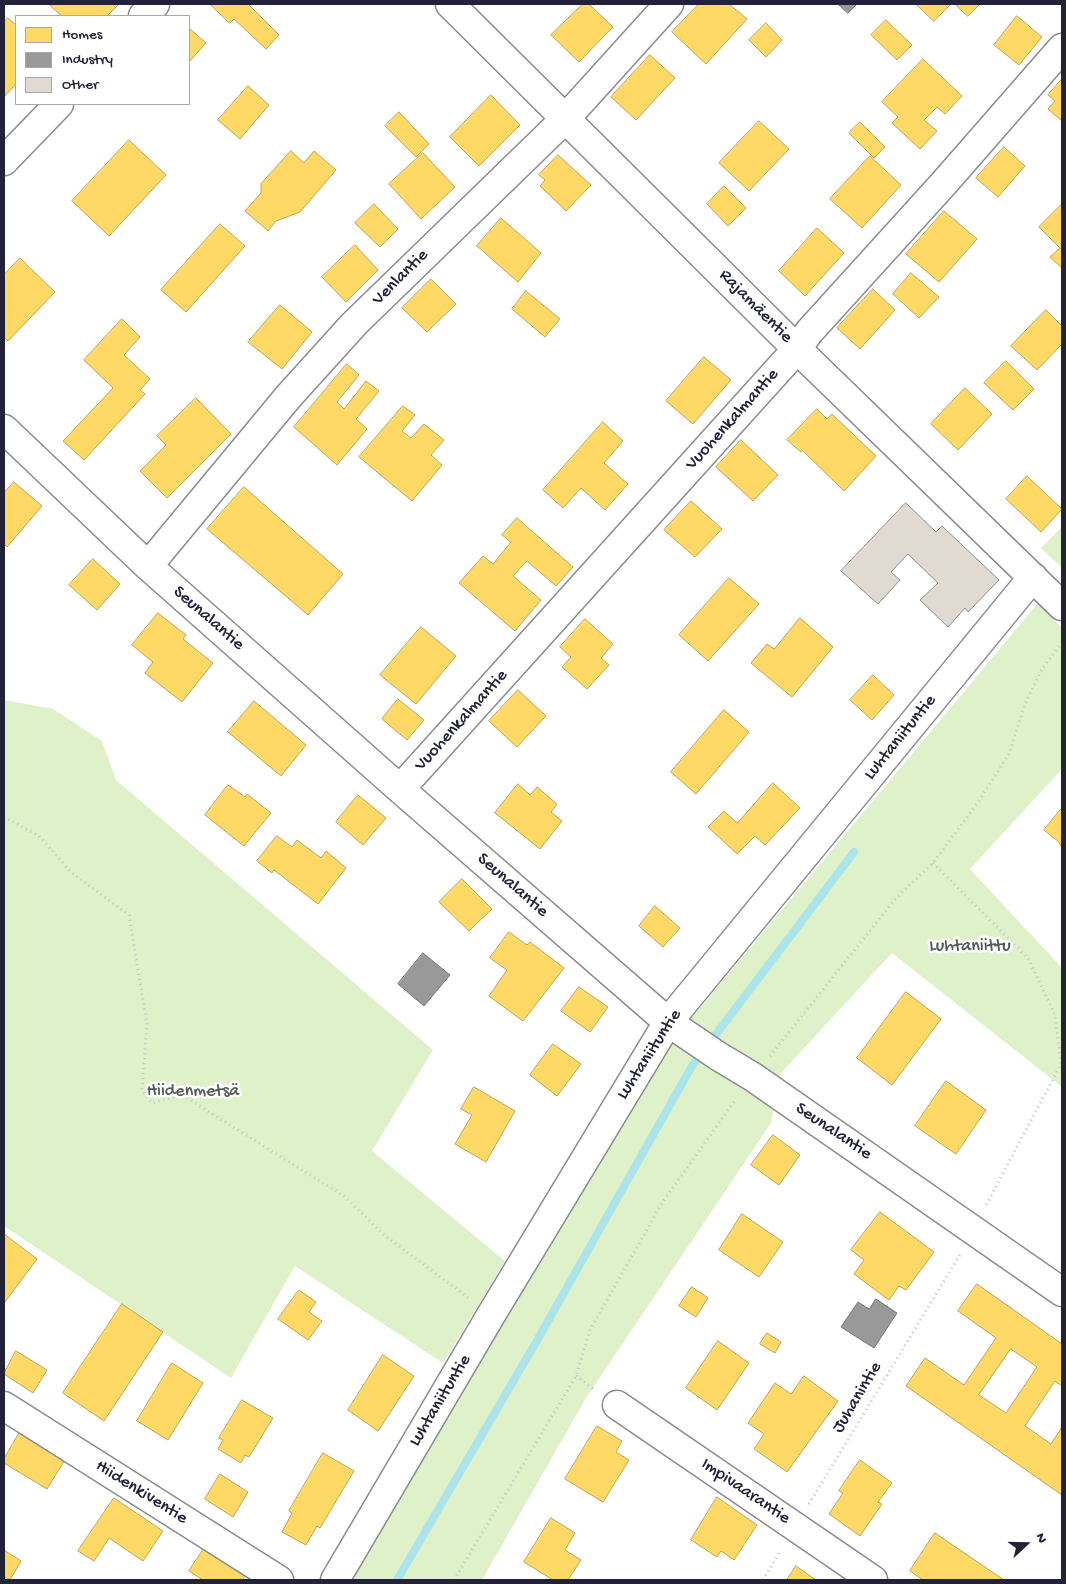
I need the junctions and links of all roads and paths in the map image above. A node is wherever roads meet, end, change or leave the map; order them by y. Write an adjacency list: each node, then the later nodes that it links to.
1 (155, 4): 4 (street)
2 (450, 4): 7 (street, Rajamäentie)
3 (669, 4): 7 (street, Venlantie)
4 (144, 15)
5 (1062, 48): 9 (street, Vuohenkalmantie)
6 (58, 105): 8 (street)
7 (565, 119): 9 (street, Rajamäentie); 11 (street, Venlantie)
8 (4, 161)
9 (797, 349): 12 (street, Rajamäentie); 14 (street, Vuohenkalmantie)
10 (4, 429): 11 (street, Seunalantie)
11 (148, 566): 14 (street, Seunalantie)
12 (1033, 577): 13 (street, Rajamäentie); 17 (street, Luhtaniituntie)
13 (1062, 606)
14 (400, 789): 17 (street, Seunalantie)
15 (4, 817): 21 (path)
16 (933, 863): 18 (path)
17 (668, 1022): 19 (street, Seunalantie); 21 (street, Luhtaniituntie)
18 (1062, 1064): 19 (path, Juhanintie)
19 (973, 1229): 20 (street, Seunalantie); 24 (path, Juhanintie)
20 (1062, 1292)
21 (491, 1316): 26 (street, Luhtaniituntie)
22 (4, 1406): 25 (street, Hiidenkiventie)
23 (617, 1406): 24 (street, Impivaarantie)
24 (796, 1527): 27 (path, Juhanintie); 28 (street, Impivaarantie)
25 (279, 1580)
26 (335, 1580)
27 (763, 1580)
28 (873, 1580)

